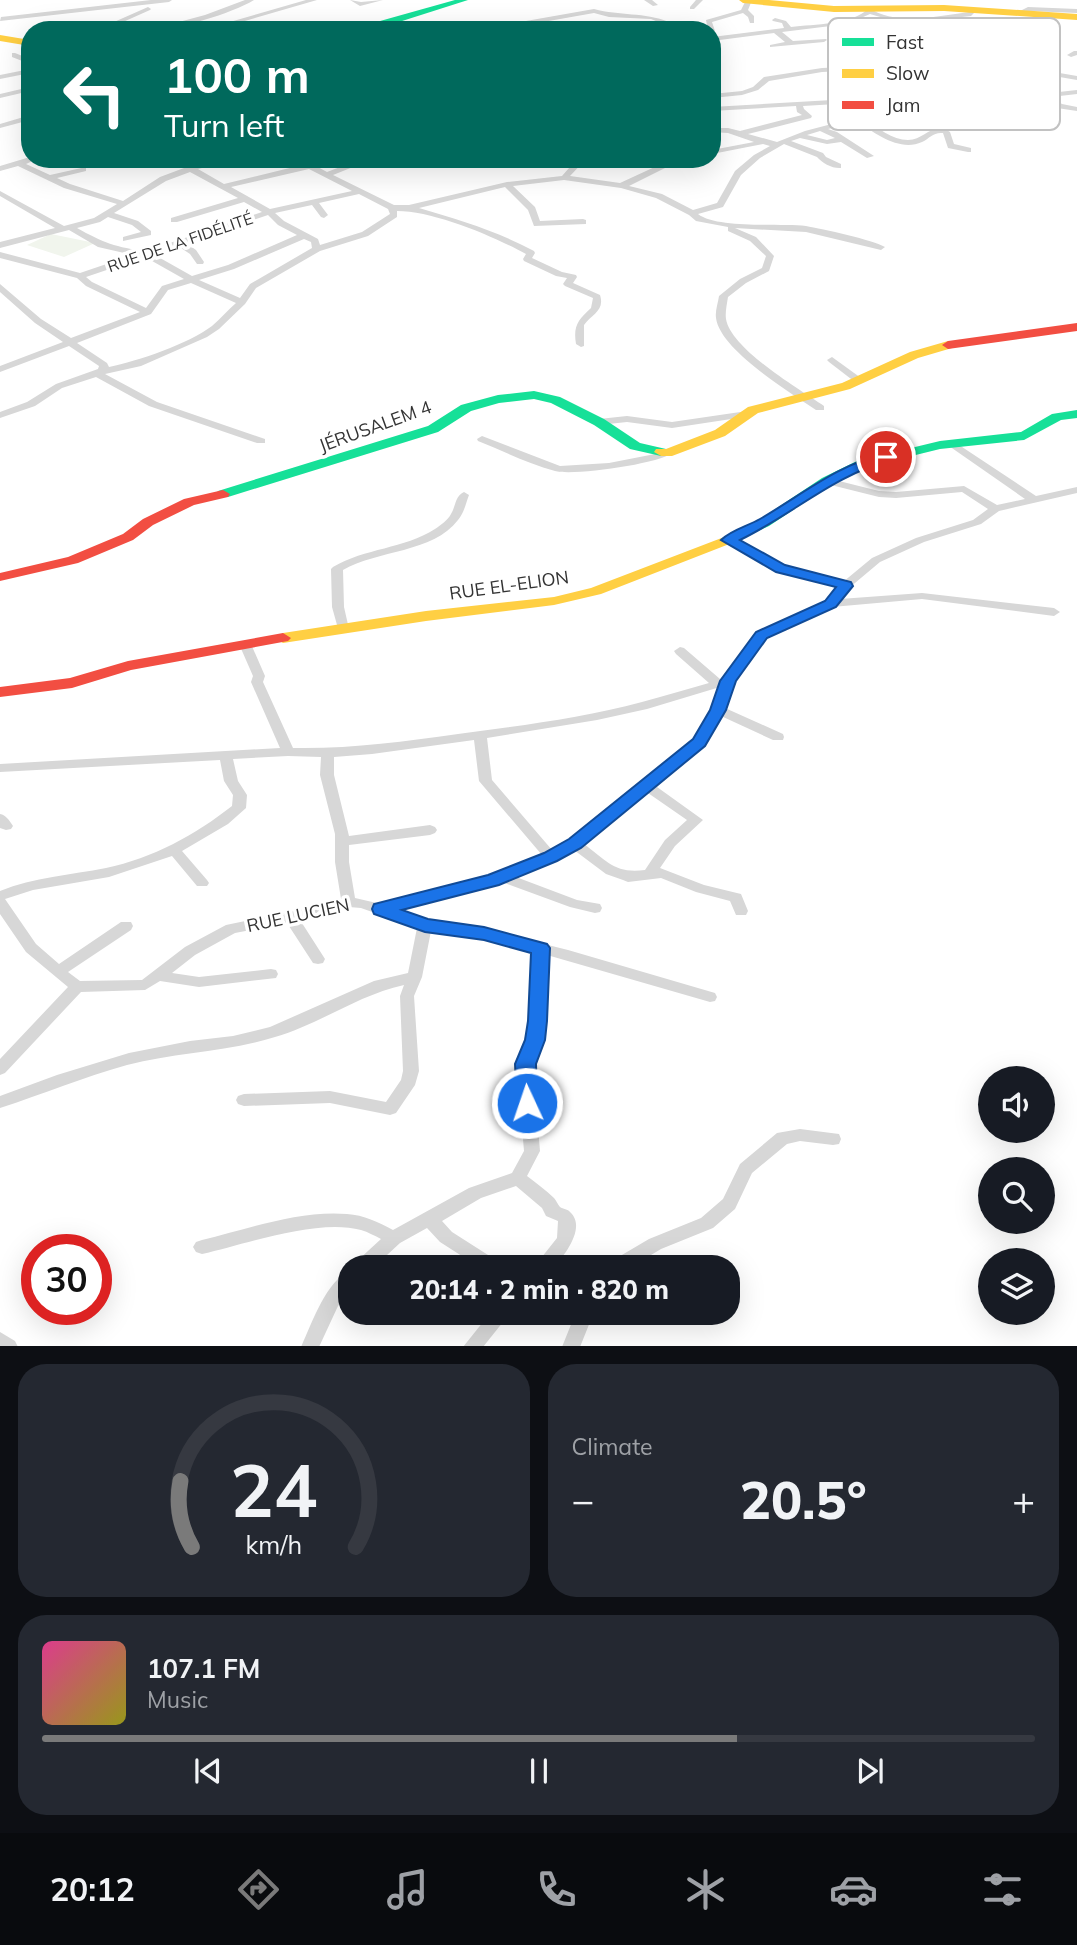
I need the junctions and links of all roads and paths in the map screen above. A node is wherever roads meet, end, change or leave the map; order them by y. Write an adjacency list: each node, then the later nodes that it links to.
1 (169, 0): 11 (street)
2 (250, 0): 25 (street)
3 (314, 0): 26 (street)
4 (353, 0): 5 (street)
5 (380, 0)
6 (464, 0): 27 (street)
7 (647, 0): 12 (street)
8 (700, 0): 13 (street)
9 (746, 3): 15 (street); 30 (street); 31 (street)
10 (58, 4): 22 (street)
11 (144, 4): 22 (street); 24 (street)
12 (655, 5)
13 (692, 8)
14 (974, 10): 15 (street); 17 (street); 21 (street)
15 (869, 11): 19 (street); 20 (street)
16 (1077, 11): 17 (street)
17 (1021, 12): 18 (street)
18 (1077, 17)
19 (855, 18)
20 (884, 18)
21 (924, 18)
22 (1, 19)
23 (775, 20): 33 (street)
24 (119, 21)
25 (187, 21)
26 (238, 21)
27 (395, 21)
28 (537, 21): 29 (street)
29 (662, 21)
30 (708, 21)
31 (752, 22)
32 (828, 25): 33 (street)
33 (789, 30): 34 (street)
34 (776, 32): 36 (street); 39 (street)
35 (0, 38): 38 (street)
36 (721, 38)
37 (824, 40): 39 (street)
38 (21, 42)
39 (791, 43): 40 (street)
40 (772, 46)
41 (15, 55): 42 (street)
42 (21, 58)
43 (822, 70): 44 (street); 46 (street); 51 (street)
44 (828, 70)
45 (21, 73): 47 (street)
46 (828, 74)
47 (10, 76): 48 (street); 49 (street)
48 (0, 78)
49 (21, 82)
50 (21, 90): 52 (street)
51 (721, 95)
52 (0, 96)
53 (828, 103): 54 (street)
54 (799, 105): 55 (street); 64 (street)
55 (721, 109)
56 (21, 120): 57 (street)
57 (0, 126)
58 (828, 127): 59 (street)
59 (821, 129): 65 (street); 66 (street)
60 (721, 130): 64 (street)
61 (874, 130): 62 (street)
62 (933, 130)
63 (941, 130): 70 (street)
64 (739, 134): 68 (street)
65 (798, 135): 66 (street); 67 (street)
66 (842, 139): 71 (street)
67 (779, 142): 68 (street); 75 (street); 99 (street)
68 (760, 143): 69 (street)
69 (721, 150)
70 (968, 150)
71 (870, 156)
72 (0, 158): 74 (street)
73 (20, 164): 74 (street)
74 (10, 166): 83 (street)
75 (838, 166)
76 (28, 168): 86 (street)
77 (193, 168): 90 (street); 95 (street)
78 (302, 168): 90 (street)
79 (313, 168): 85 (street)
80 (344, 168): 85 (street)
81 (573, 168): 87 (street)
82 (660, 168): 89 (street)
83 (0, 169)
84 (83, 169): 86 (street)
85 (325, 175): 91 (street)
86 (48, 178): 95 (street)
87 (564, 178): 88 (street); 89 (street)
88 (507, 184): 97 (street); 103 (street)
89 (621, 186): 99 (street)
90 (222, 187): 93 (street)
91 (360, 191): 94 (street, RUE DE LA FIDÉLITÉ); 96 (street)
92 (2, 197): 105 (street)
93 (244, 199): 98 (street); 102 (street)
94 (313, 201): 98 (street, RUE DE LA FIDÉLITÉ); 101 (street)
95 (122, 203): 100 (street)
96 (393, 208): 97 (street); 111 (street)
97 (409, 208): 122 (street)
98 (269, 212): 106 (street); 108 (street, RUE DE LA FIDÉLITÉ)
99 (692, 213): 104 (street)
100 (108, 214): 105 (street); 107 (street)
101 (324, 215)
102 (174, 220)
103 (583, 222)
104 (718, 224): 110 (street); 127 (street)
105 (67, 228): 109 (street); 112 (street)
106 (305, 234): 111 (street); 116 (street)
107 (126, 239)
108 (179, 242): 112 (street, RUE DE LA FIDÉLITÉ); 114 (street)
109 (0, 245)
110 (881, 247)
111 (317, 249): 118 (street)
112 (145, 253): 115 (street, RUE DE LA FIDÉLITÉ); 116 (street)
113 (0, 255): 115 (street)
114 (200, 262)
115 (80, 276): 119 (street)
116 (190, 279): 118 (street); 119 (street)
117 (1, 290): 121 (street)
118 (242, 302): 125 (street)
119 (148, 312): 121 (street)
120 (1077, 327): 126 (street)
121 (73, 343): 124 (street); 125 (street)
122 (581, 344)
123 (832, 360): 126 (street)
124 (0, 369)
125 (100, 372): 131 (street); 134 (street)
126 (859, 380): 127 (street)
127 (803, 396): 128 (street); 129 (street)
128 (820, 408)
129 (747, 414): 132 (street); 136 (street)
130 (1077, 414): 135 (street, RUE EL-ELION)
131 (0, 415)
132 (599, 422): 136 (street, JÉRUSALEM 4); 143 (street, JÉRUSALEM 4)
133 (482, 439): 136 (street)
134 (261, 441)
135 (953, 444): 137 (street, RUE EL-ELION); 140 (street)
136 (667, 453)
137 (827, 481): 141 (street); 142 (street, RUE EL-ELION)
138 (1077, 490): 140 (street)
139 (464, 495): 147 (street)
140 (1032, 499): 141 (street)
141 (995, 509): 144 (street)
142 (729, 540): 144 (street); 147 (street, RUE EL-ELION)
143 (0, 577)
144 (845, 586): 145 (street)
145 (830, 604): 146 (street); 150 (street, RUE LUCIEN)
146 (1054, 612)
147 (343, 629): 148 (street, RUE EL-ELION)
148 (245, 644): 151 (street, RUE EL-ELION); 155 (street)
149 (680, 652): 150 (street)
150 (723, 682): 152 (street, RUE LUCIEN); 153 (street)
151 (0, 692)
152 (718, 710): 154 (street); 159 (street, RUE LUCIEN)
153 (480, 735): 156 (street); 164 (street)
154 (778, 737)
155 (288, 752): 156 (street); 157 (street)
156 (327, 753): 161 (street)
157 (226, 757): 158 (street); 163 (street)
158 (0, 768)
159 (648, 787): 162 (street, RUE LUCIEN); 165 (street)
160 (430, 830): 161 (street)
161 (342, 841): 169 (street)
162 (575, 844): 164 (street, RUE LUCIEN); 165 (street)
163 (174, 850): 167 (street); 168 (street)
164 (551, 857): 166 (street, RUE LUCIEN)
165 (649, 876): 173 (street)
166 (502, 877): 171 (street); 172 (street, RUE LUCIEN)
167 (202, 883)
168 (0, 896)
169 (349, 902): 172 (street, RUE LUCIEN); 174 (street, RUE LUCIEN)
170 (0, 903): 179 (street)
171 (595, 908)
172 (381, 909): 175 (street)
173 (741, 911)
174 (291, 917): 178 (street); 181 (street, RUE LUCIEN)
175 (425, 925): 177 (street); 182 (street)
176 (126, 926): 179 (street)
177 (540, 948): 184 (street); 189 (street)
178 (318, 959)
179 (57, 972): 183 (street)
180 (271, 974): 181 (street)
181 (159, 976): 183 (street, RUE LUCIEN)
182 (415, 977): 186 (street); 187 (street)
183 (77, 987): 185 (street)
184 (710, 997)
185 (0, 1069)
186 (244, 1100)
187 (0, 1102)
188 (833, 1139): 196 (street)
189 (518, 1178): 190 (street); 195 (street)
190 (430, 1219): 191 (street); 194 (street)
191 (394, 1238): 192 (street); 193 (street)
192 (202, 1247)
193 (375, 1255)
194 (475, 1255)
195 (553, 1255)
196 (635, 1255)
197 (338, 1293): 202 (street)
198 (491, 1325): 203 (street)
199 (580, 1325): 204 (street)
200 (0, 1340): 201 (street)
201 (9, 1346)
202 (310, 1346)
203 (472, 1346)
204 (571, 1346)

